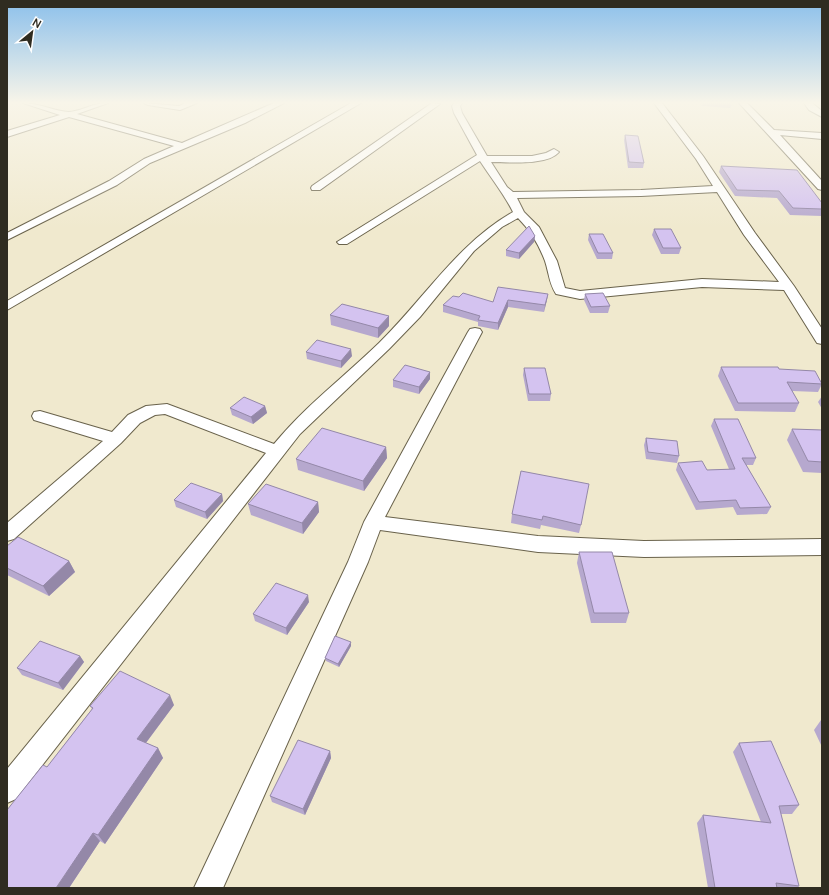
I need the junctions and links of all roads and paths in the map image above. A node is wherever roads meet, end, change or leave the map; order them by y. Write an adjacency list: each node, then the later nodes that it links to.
1 (178, 145): 8 (street)
2 (186, 145): 8 (street)
3 (285, 145): 19 (street)
4 (383, 145): 12 (street)
5 (474, 145): 10 (street)
6 (690, 145): 13 (street)
7 (784, 145): 11 (street)
8 (183, 146): 16 (street)
9 (554, 152): 10 (street)
10 (483, 158): 14 (street); 17 (street)
11 (822, 187)
12 (316, 188)
13 (720, 189): 14 (street); 18 (street)
14 (510, 195): 15 (street)
15 (520, 213): 18 (street); 24 (street)
16 (7, 237)
17 (343, 242)
18 (788, 286): 21 (street)
19 (7, 306)
20 (476, 332): 25 (street)
21 (822, 340)
22 (40, 416): 23 (street)
23 (115, 439): 24 (street); 26 (street)
24 (276, 451): 28 (street)
25 (373, 522): 27 (street); 29 (street)
26 (7, 534)
27 (822, 547)
28 (7, 790)
29 (208, 888)

